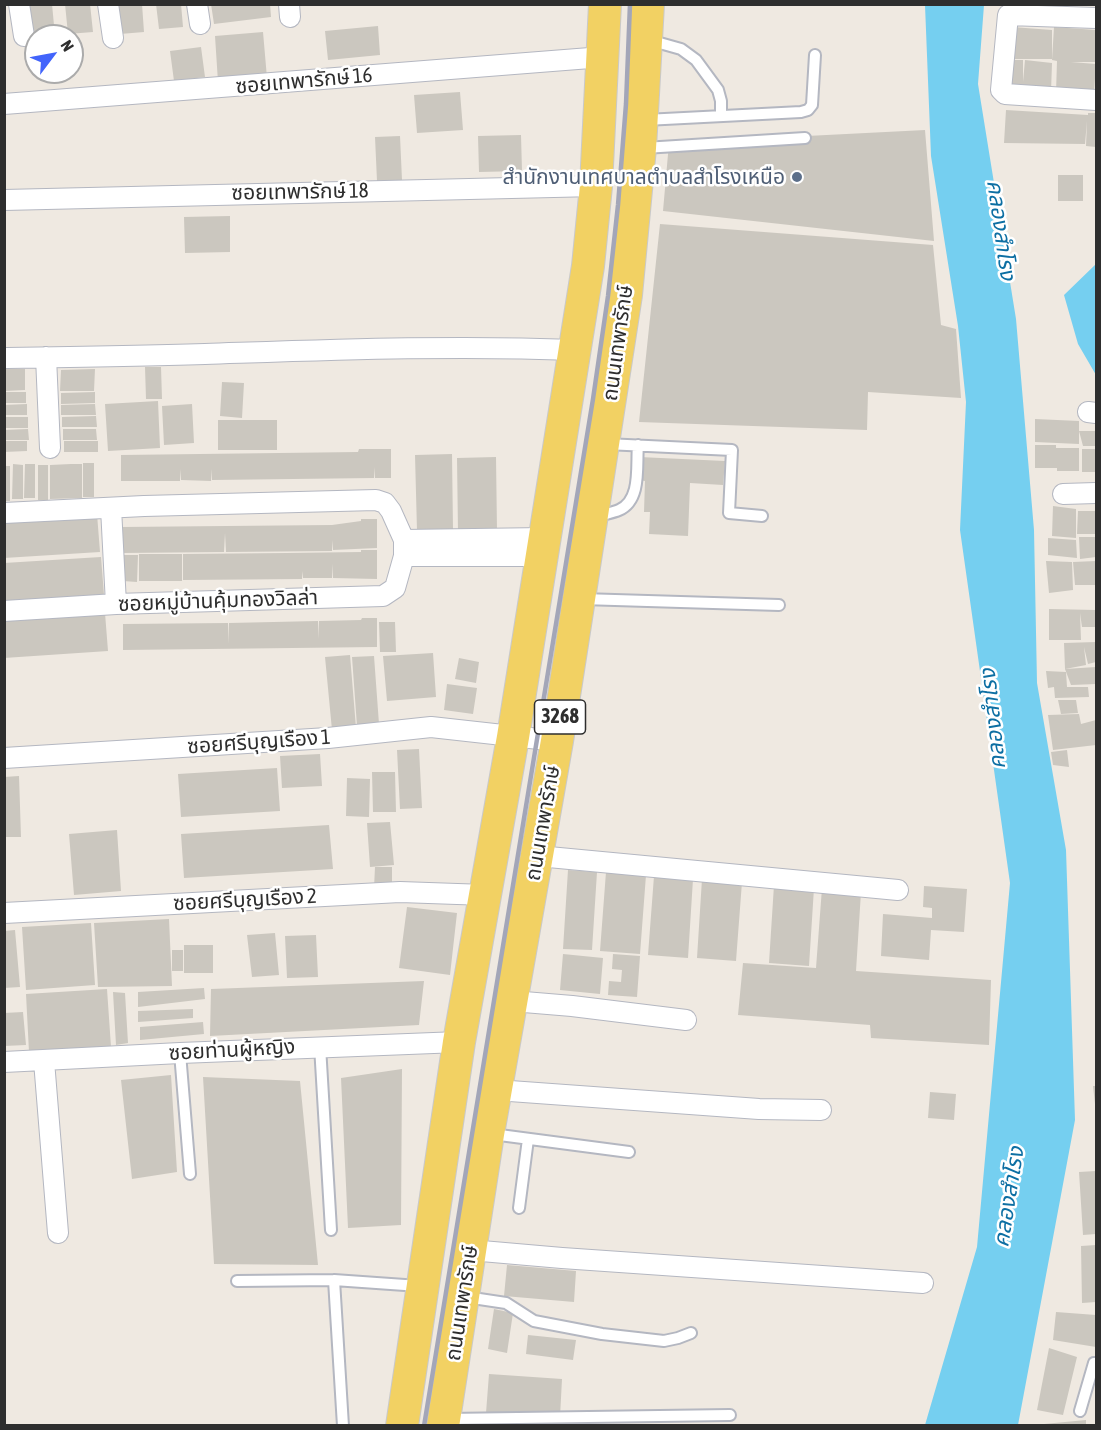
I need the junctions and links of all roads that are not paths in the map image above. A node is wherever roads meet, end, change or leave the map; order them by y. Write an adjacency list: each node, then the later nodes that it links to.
1 (19, 4): 6 (street)
2 (108, 4): 7 (street)
3 (605, 4): 10 (main road, ถนนเทพารักษ์ / 3268)
4 (648, 4): 8 (main road, ถนนเทพารักษ์ / 3268)
5 (1096, 18): 11 (street)
6 (24, 36)
7 (113, 38)
8 (646, 39): 13 (lane); 14 (main road, ถนนเทพารักษ์ / 3268)
9 (815, 55): 13 (lane)
10 (603, 57): 12 (street, ซอยเทพารักษ์ 16); 16 (main road, ถนนเทพารักษ์ / 3268)
11 (1096, 100)
12 (4, 104)
13 (722, 116): 14 (lane)
14 (641, 134): 15 (lane); 21 (main road, ถนนเทพารักษ์ / 3268)
15 (805, 138)
16 (596, 186): 17 (street, ซอยเทพารักษ์ 18); 18 (main road, ถนนเทพารักษ์ / 3268)
17 (4, 200)
18 (575, 350): 19 (street); 30 (main road, ถนนเทพารักษ์ / 3268)
19 (46, 357): 20 (street); 23 (street)
20 (4, 358)
21 (603, 444): 22 (lane); 29 (main road, ถนนเทพารักษ์ / 3268)
22 (638, 445): 28 (lane); 29 (lane)
23 (50, 448)
24 (1096, 493): 25 (street)
25 (1063, 494)
26 (111, 508): 27 (street); 31 (street); 33 (street)
27 (4, 513)
28 (762, 516)
29 (592, 518): 32 (main road, ถนนเทพารักษ์ / 3268)
30 (542, 547): 31 (street); 36 (main road, ถนนเทพารักษ์ / 3268)
31 (404, 548): 33 (street, ซอยหมู่บ้านคุ้มทองวิลล่า)
32 (579, 598): 34 (lane); 37 (main road, ถนนเทพารักษ์ / 3268)
33 (116, 604): 35 (street, ซอยหมู่บ้านคุ้มทองวิลล่า)
34 (779, 605)
35 (4, 611)
36 (513, 737): 37 (street, ซอยศรีบุญเรือง 1); 38 (street, ซอยศรีบุญเรือง 1); 41 (main road, ถนนเทพารักษ์ / 3268)
37 (556, 741): 39 (main road, ถนนเทพารักษ์ / 3268)
38 (4, 758)
39 (538, 856): 40 (street); 43 (main road, ถนนเทพารักษ์ / 3268)
40 (898, 890)
41 (486, 895): 42 (street, ซอยศรีบุญเรือง 2); 45 (main road, ถนนเทพารักษ์ / 3268)
42 (4, 913)
43 (512, 1001): 44 (street); 50 (main road, ถนนเทพารักษ์ / 3268)
44 (686, 1020)
45 (459, 1042): 46 (street, ซอยท่านผู้หญิง); 63 (main road, ถนนเทพารักษ์ / 3268)
46 (320, 1046): 47 (street, ซอยท่านผู้หญิง); 57 (lane)
47 (180, 1053): 48 (street, ซอยท่านผู้หญิง); 55 (lane)
48 (44, 1061): 49 (street, ซอยท่านผู้หญิง); 58 (street)
49 (4, 1062)
50 (496, 1090): 51 (street); 52 (main road, ถนนเทพารักษ์ / 3268)
51 (821, 1110)
52 (488, 1134): 53 (lane); 59 (main road, ถนนเทพารักษ์ / 3268)
53 (528, 1139): 54 (lane); 56 (lane)
54 (629, 1152)
55 (190, 1174)
56 (519, 1208)
57 (331, 1230)
58 (58, 1233)
59 (470, 1250): 62 (street); 64 (main road, ถนนเทพารักษ์ / 3268)
60 (334, 1280): 61 (lane); 63 (lane); 70 (lane)
61 (237, 1281)
62 (923, 1283)
63 (423, 1287): 71 (main road, ถนนเทพารักษ์ / 3268)
64 (463, 1297): 65 (lane); 69 (main road, ถนนเทพารักษ์ / 3268)
65 (691, 1333)
66 (1096, 1363): 67 (lane)
67 (1080, 1411)
68 (730, 1415): 69 (lane)
69 (443, 1422)
70 (343, 1425)
71 (402, 1425)

